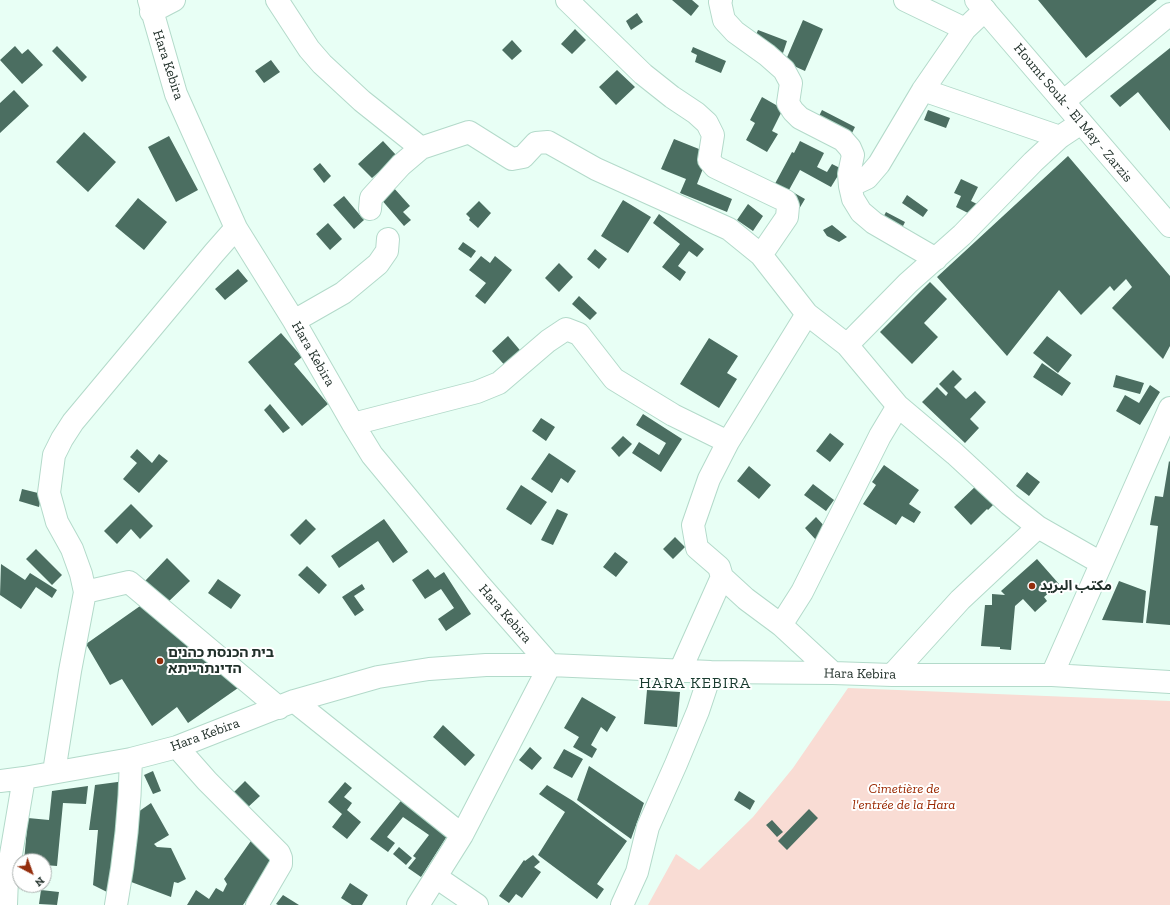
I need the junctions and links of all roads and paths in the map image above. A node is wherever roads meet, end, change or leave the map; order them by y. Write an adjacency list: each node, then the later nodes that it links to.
1 (174, 0): 7 (street)
2 (277, 0): 14 (street)
3 (567, 0): 20 (street)
4 (721, 0): 15 (street)
5 (905, 0): 9 (street)
6 (981, 5): 9 (street); 11 (street, Houmt Souk - El May - Zarzis)
7 (150, 6): 18 (street, Hara Kebira)
8 (1170, 14): 11 (street)
9 (965, 29): 10 (street)
10 (923, 90): 13 (street); 15 (street)
11 (1064, 101): 12 (street, Houmt Souk - El May - Zarzis)
12 (1081, 123): 13 (street); 17 (street, Houmt Souk - El May - Zarzis)
13 (1060, 137): 21 (street)
14 (420, 148): 16 (street); 20 (street)
15 (850, 186): 21 (street)
16 (370, 209)
17 (1170, 226)
18 (236, 228): 23 (street, Hara Kebira); 32 (street)
19 (388, 239): 23 (street)
20 (761, 255): 22 (street)
21 (936, 259): 24 (street)
22 (807, 314): 24 (street); 28 (street)
23 (294, 321): 27 (street, Hara Kebira)
24 (847, 345): 25 (street)
25 (898, 406): 29 (street); 33 (street)
26 (1170, 408): 30 (street)
27 (353, 424): 28 (street); 34 (street, Hara Kebira)
28 (728, 442): 31 (street)
29 (1038, 526): 30 (street); 38 (street)
30 (1101, 563): 39 (street)
31 (722, 576): 33 (street); 35 (street)
32 (85, 592): 41 (street); 44 (street)
33 (781, 624): 37 (street)
34 (550, 665): 35 (street, Hara Kebira); 41 (street, Hara Kebira); 47 (street)
35 (680, 671): 36 (street, Hara Kebira)
36 (710, 672): 37 (street, Hara Kebira); 55 (street)
37 (833, 673): 38 (street, Hara Kebira)
38 (892, 675): 39 (street, Hara Kebira)
39 (1052, 675): 40 (street, Hara Kebira)
40 (1170, 682)
41 (287, 704): 42 (street, Hara Kebira); 47 (street)
42 (177, 747): 43 (street, Hara Kebira); 52 (street)
43 (131, 759): 44 (street, Hara Kebira); 51 (street)
44 (54, 772): 45 (street, Hara Kebira)
45 (24, 778): 46 (street, Hara Kebira); 49 (street)
46 (0, 781)
47 (462, 835): 48 (street)
48 (436, 877): 53 (street); 54 (street)
49 (4, 881): 50 (street)
50 (6, 905)
51 (116, 905)
52 (257, 905)
53 (418, 905)
54 (477, 905)
55 (622, 905)

